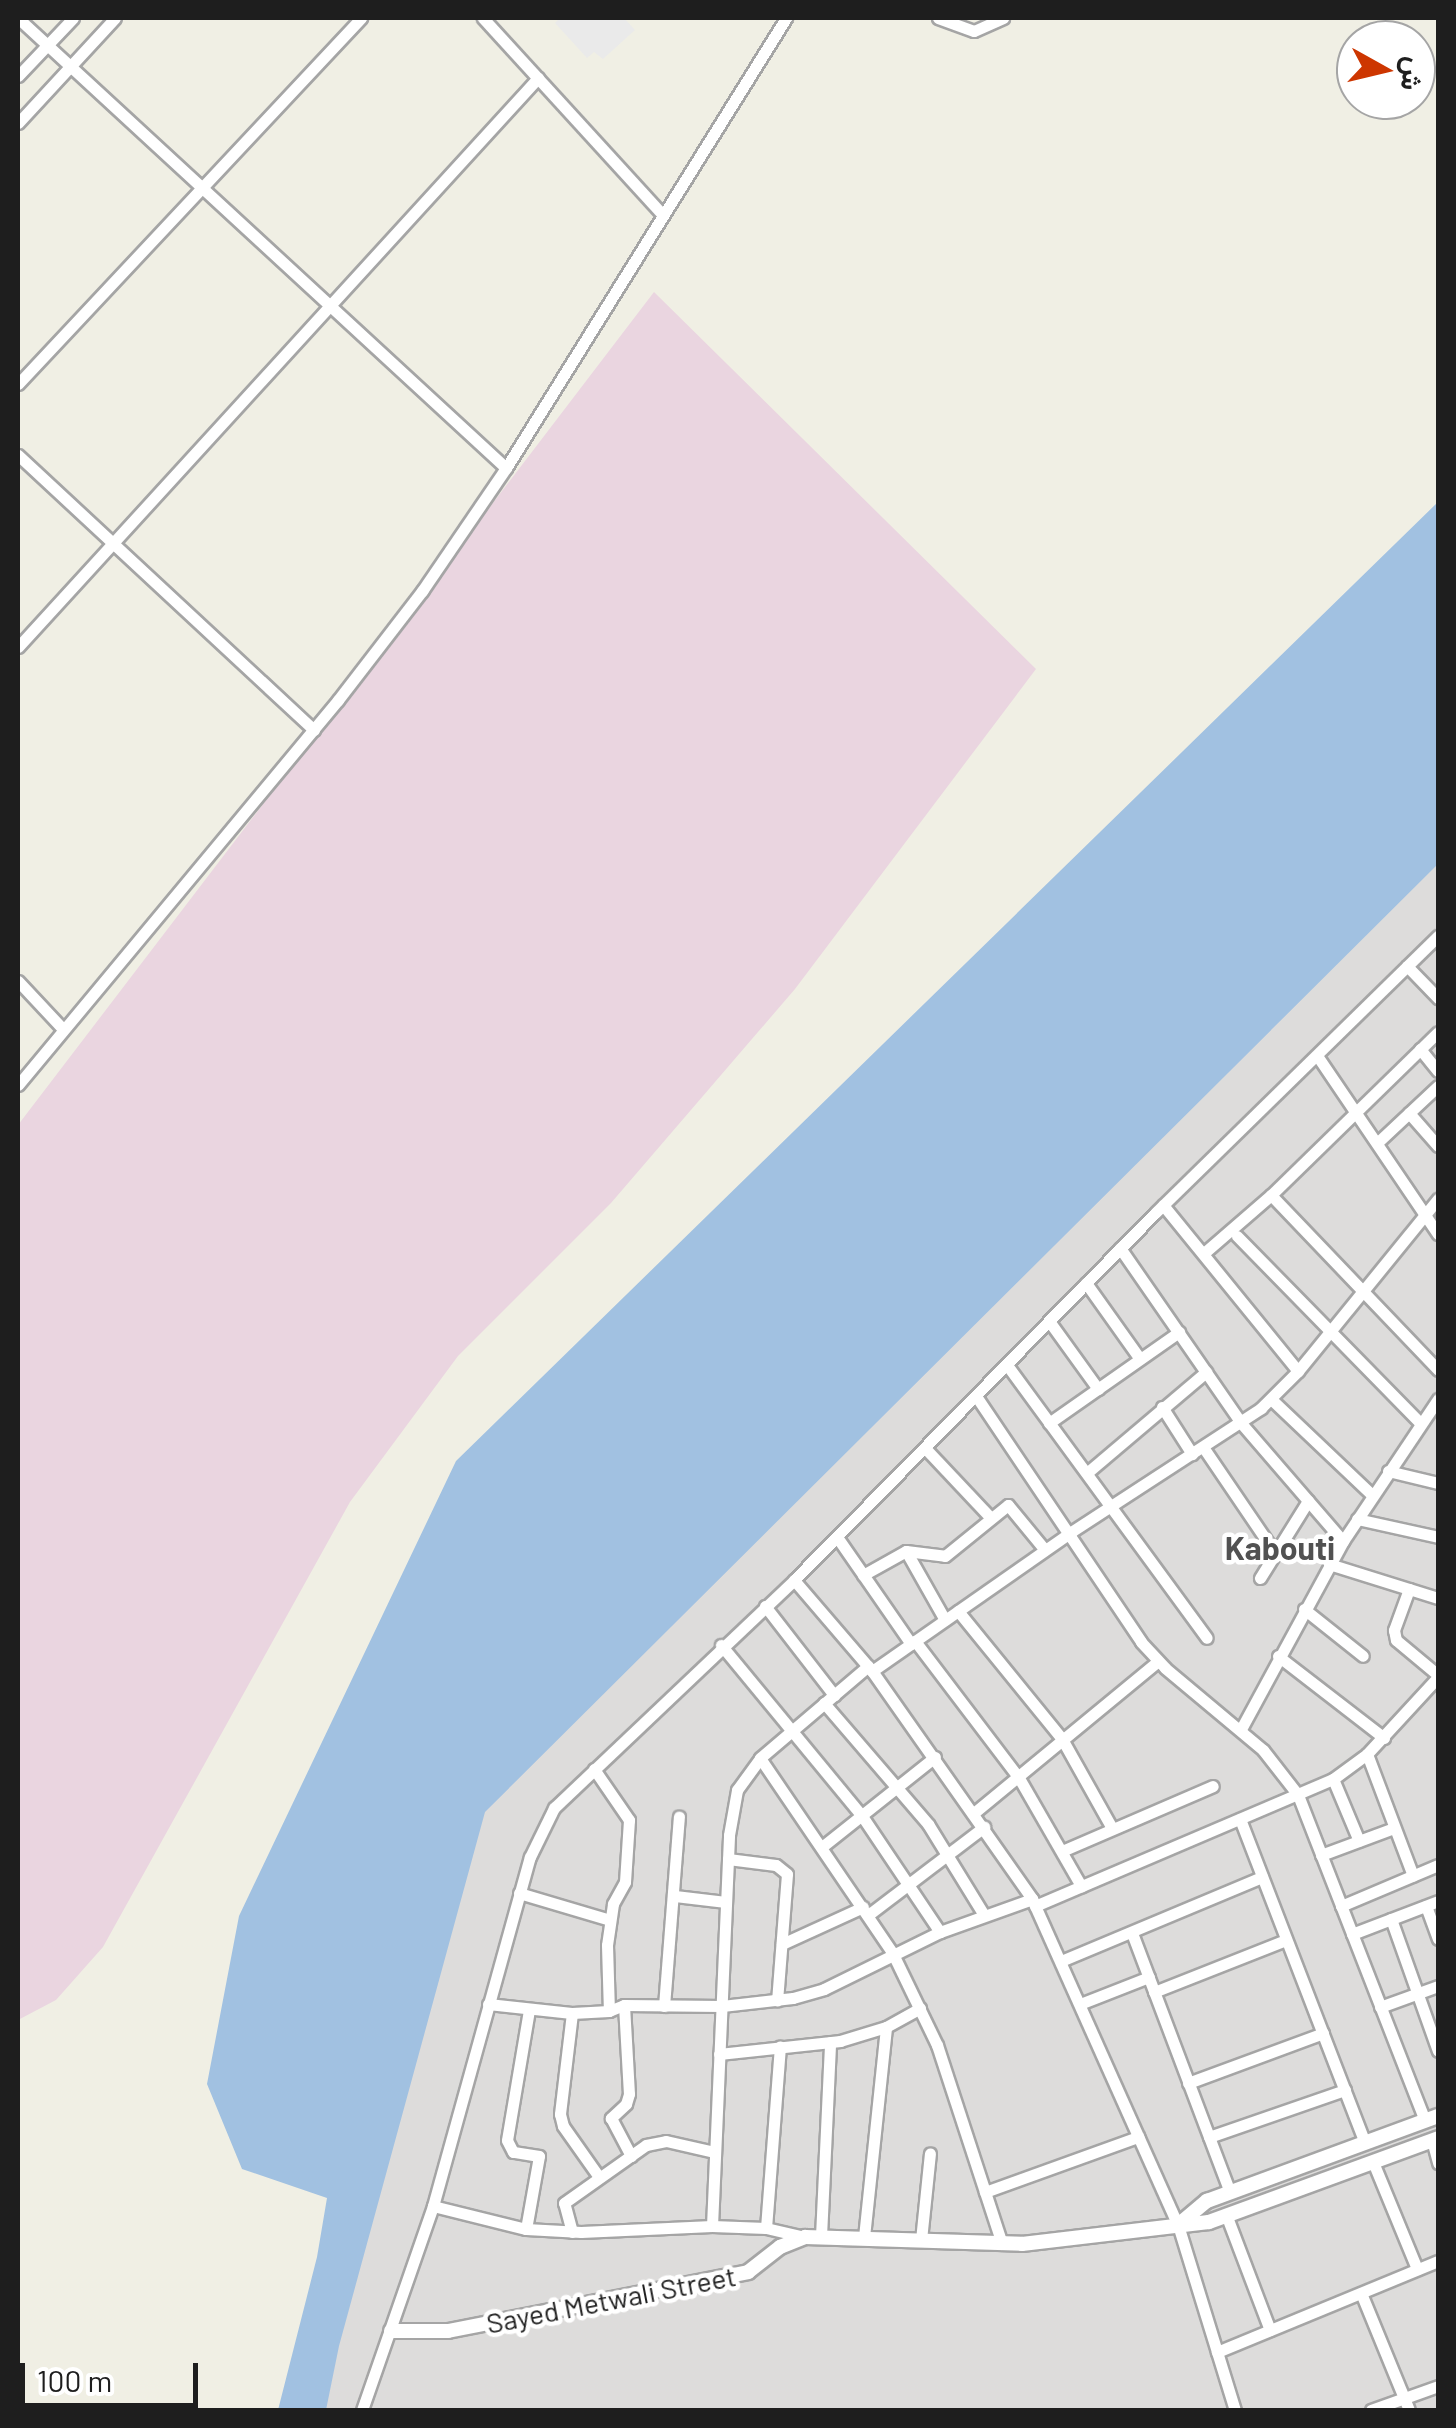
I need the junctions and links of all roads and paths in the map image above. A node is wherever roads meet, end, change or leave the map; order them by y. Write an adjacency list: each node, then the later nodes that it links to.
1 (18, 18): 9 (street)
2 (73, 18): 9 (street)
3 (115, 18): 10 (street)
4 (361, 18): 14 (street)
5 (484, 18): 12 (street)
6 (786, 18): 15 (street)
7 (938, 18): 8 (street)
8 (1003, 18)
9 (47, 46): 10 (street); 11 (street)
10 (70, 67): 13 (street); 14 (street)
11 (18, 76)
12 (538, 78): 15 (street); 16 (street)
13 (18, 123)
14 (199, 186): 16 (street); 17 (street)
15 (661, 213): 19 (street)
16 (330, 306): 19 (street); 20 (street)
17 (18, 384)
18 (18, 455): 20 (street)
19 (506, 468): 22 (street)
20 (113, 543): 21 (street); 22 (street)
21 (18, 647)
22 (314, 730): 27 (street)
23 (1438, 936): 24 (street)
24 (1407, 966): 26 (street); 30 (street)
25 (18, 981): 27 (street)
26 (1438, 998)
27 (62, 1028): 32 (street)
28 (1438, 1032): 29 (street)
29 (1420, 1049): 31 (street); 34 (street)
30 (1318, 1057): 34 (street); 40 (street)
31 (1438, 1071)
32 (18, 1085)
33 (1438, 1086): 35 (street)
34 (1355, 1111): 36 (street); 38 (street)
35 (1409, 1113): 36 (street); 37 (street)
36 (1376, 1143): 41 (street)
37 (1438, 1146)
38 (1271, 1195): 45 (street); 47 (street)
39 (1438, 1199): 41 (street)
40 (1162, 1205): 44 (street); 45 (street)
41 (1425, 1213): 42 (street); 47 (street)
42 (1438, 1234)
43 (1236, 1236): 50 (street)
44 (1120, 1248): 46 (street); 49 (street)
45 (1204, 1253): 54 (street)
46 (1086, 1283): 48 (street); 51 (street)
47 (1360, 1291): 50 (street); 53 (street)
48 (1049, 1321): 52 (street); 56 (street)
49 (1178, 1332): 51 (street); 55 (street)
50 (1329, 1332): 54 (street); 63 (street)
51 (1140, 1359): 56 (street)
52 (1006, 1365): 57 (street); 62 (street)
53 (1438, 1370)
54 (1298, 1371): 59 (street)
55 (1206, 1372): 60 (street); 61 (street)
56 (1098, 1389): 62 (street)
57 (976, 1396): 64 (street); 74 (street)
58 (1438, 1398): 63 (street)
59 (1271, 1399): 61 (street); 69 (street)
60 (1162, 1407): 65 (street); 67 (street)
61 (1241, 1422): 65 (street); 70 (street)
62 (1049, 1423): 67 (street)
63 (1420, 1424): 66 (street)
64 (925, 1448): 72 (street); 75 (street)
65 (1198, 1450): 71 (street); 80 (street)
66 (1388, 1471): 68 (street); 69 (street)
67 (1088, 1472): 71 (street)
68 (1437, 1479)
69 (1372, 1495): 73 (street)
70 (1308, 1501): 77 (street); 80 (street)
71 (1112, 1508): 74 (street); 91 (street)
72 (989, 1516): 78 (street); 79 (street)
73 (1357, 1519): 76 (street); 77 (street)
74 (1071, 1532): 78 (street); 96 (street)
75 (837, 1537): 82 (street); 84 (street)
76 (1438, 1537)
77 (1343, 1541): 81 (street)
78 (1045, 1550): 89 (street)
79 (906, 1551): 82 (street); 90 (street)
80 (1275, 1553): 83 (street)
81 (1330, 1564): 85 (street); 88 (street)
82 (863, 1575): 92 (street)
83 (1260, 1578)
84 (794, 1580): 87 (street); 97 (street)
85 (1410, 1589): 86 (street); 98 (street)
86 (1438, 1598)
87 (765, 1606): 93 (street); 99 (street)
88 (1304, 1609): 94 (street); 95 (street)
89 (958, 1611): 90 (street); 103 (street)
90 (946, 1620): 92 (street)
91 (1206, 1638)
92 (913, 1642): 97 (street); 108 (street)
93 (721, 1645): 101 (street); 107 (street)
94 (1278, 1656): 100 (street); 102 (street)
95 (1363, 1656)
96 (1158, 1661): 100 (street); 103 (street)
97 (870, 1668): 99 (street); 105 (street)
98 (1438, 1676): 102 (street)
99 (829, 1699): 101 (street); 110 (street)
100 (1240, 1728): 112 (street)
101 (790, 1732): 106 (street); 114 (street)
102 (1384, 1738): 104 (street)
103 (1062, 1739): 108 (street); 118 (street)
104 (1367, 1754): 109 (street); 119 (street)
105 (935, 1756): 110 (street); 113 (street)
106 (760, 1758): 121 (street); 125 (street)
107 (594, 1768): 131 (street); 140 (street)
108 (1019, 1778): 113 (street); 122 (street)
109 (1332, 1779): 112 (street); 120 (street)
110 (898, 1786): 114 (street); 123 (street)
111 (1213, 1786): 118 (street)
112 (1298, 1795): 116 (street); 124 (street)
113 (974, 1812): 117 (street)
114 (862, 1816): 121 (street); 129 (street)
115 (679, 1817): 132 (street)
116 (1240, 1818): 128 (street); 130 (street)
117 (984, 1826): 123 (street); 134 (street)
118 (1112, 1828): 122 (street)
119 (1394, 1828): 120 (street); 127 (street)
120 (1359, 1841): 124 (street)
121 (824, 1846): 137 (street)
122 (1062, 1851): 130 (street)
123 (949, 1855): 129 (street); 138 (street)
124 (1321, 1855): 136 (street)
125 (728, 1859): 133 (street); 146 (street)
126 (1438, 1865): 127 (street)
127 (1413, 1876): 136 (street)
128 (1262, 1877): 142 (street); 145 (street)
129 (911, 1885): 137 (street); 141 (street)
130 (1081, 1886): 134 (street)
131 (519, 1892): 140 (street); 154 (street)
132 (675, 1896): 133 (street); 157 (street)
133 (726, 1902): 158 (street)
134 (1033, 1903): 138 (street); 148 (street)
135 (1432, 1904): 139 (street); 144 (street)
136 (1341, 1906): 143 (street)
137 (866, 1911): 146 (street); 147 (street)
138 (984, 1915): 141 (street)
139 (1391, 1919): 143 (street); 152 (street)
140 (610, 1920): 162 (street)
141 (940, 1932): 147 (street)
142 (1132, 1933): 148 (street); 149 (street)
143 (1352, 1934): 159 (street)
144 (1438, 1939)
145 (1286, 1940): 151 (street); 165 (street)
146 (782, 1944): 153 (street)
147 (893, 1954): 153 (street); 160 (street)
148 (1062, 1961): 155 (street)
149 (1149, 1977): 151 (street); 155 (street)
150 (1438, 1986): 152 (street)
151 (1154, 1992): 170 (street)
152 (1418, 1994): 159 (street); 168 (street)
153 (776, 2001): 158 (street)
154 (488, 2004): 161 (street); 185 (street)
155 (1080, 2004): 173 (street)
156 (624, 2005): 157 (street); 162 (street); 179 (street)
157 (664, 2006): 158 (street)
158 (722, 2006): 169 (street)
159 (1380, 2007): 172 (street)
160 (920, 2008): 164 (street); 183 (street)
161 (529, 2010): 163 (street); 190 (street)
162 (609, 2011): 163 (street)
163 (572, 2013): 182 (street)
164 (886, 2027): 166 (street); 193 (street)
165 (1323, 2033): 170 (street); 171 (street)
166 (830, 2042): 167 (street); 192 (street)
167 (780, 2048): 169 (street); 189 (street)
168 (1438, 2050)
169 (719, 2054): 177 (street)
170 (1188, 2083): 174 (street)
171 (1344, 2090): 174 (street); 176 (street)
172 (1432, 2119): 176 (street)
173 (1138, 2137): 183 (street); 187 (street)
174 (1210, 2137): 184 (street)
175 (1435, 2139): 180 (street); 181 (street)
176 (1365, 2143): 184 (street)
177 (714, 2152): 179 (street); 188 (street)
178 (930, 2153): 194 (street)
179 (630, 2156): 182 (street)
180 (1373, 2162): 186 (street); 197 (street)
181 (1438, 2163)
182 (599, 2177): 191 (street)
183 (985, 2192): 195 (street)
184 (1230, 2192): 187 (street)
185 (433, 2206): 190 (street); 200 (street)
186 (1227, 2216): 187 (street); 199 (street)
187 (1178, 2224): 195 (street); 201 (street)
188 (712, 2226): 189 (street); 191 (street)
189 (766, 2228): 192 (street)
190 (526, 2229): 191 (street)
191 (572, 2232)
192 (813, 2237): 193 (street); 200 (street, Sayed Metwali Street)
193 (864, 2237): 194 (street)
194 (921, 2240): 195 (street)
195 (1002, 2244)
196 (1438, 2261): 197 (street)
197 (1418, 2269): 198 (street)
198 (1361, 2292): 199 (street); 203 (street)
199 (1270, 2330): 201 (street)
200 (391, 2331): 204 (street)
201 (1217, 2352): 205 (street)
202 (1438, 2386): 203 (street)
203 (1406, 2405): 206 (street)
204 (362, 2410)
205 (1235, 2410)
206 (1371, 2410)

